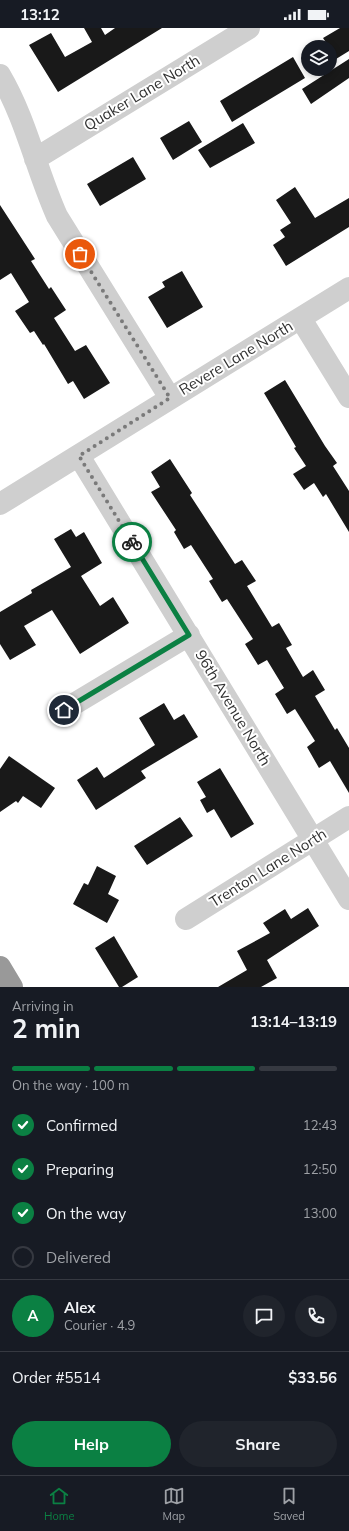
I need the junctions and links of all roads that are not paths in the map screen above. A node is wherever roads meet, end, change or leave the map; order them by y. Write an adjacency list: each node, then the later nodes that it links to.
1 (249, 28): 3 (street, Quaker Lane North)
2 (0, 75): 3 (street)
3 (34, 159): 7 (street)
4 (349, 288): 5 (street, Revere Lane North)
5 (301, 319): 6 (street); 7 (street, Revere Lane North)
6 (349, 397)
7 (170, 398): 8 (street, Revere Lane North)
8 (79, 456): 9 (street, Revere Lane North); 10 (street, 96th Avenue North)
9 (0, 504)
10 (189, 635): 11 (street); 13 (street, 96th Avenue North)
11 (64, 710)
12 (349, 817): 13 (street, Trenton Lane North)
13 (313, 840): 14 (street, 96th Avenue North); 15 (street, Trenton Lane North)
14 (349, 899)
15 (186, 919)
16 (0, 967): 17 (highway)
17 (12, 987)

